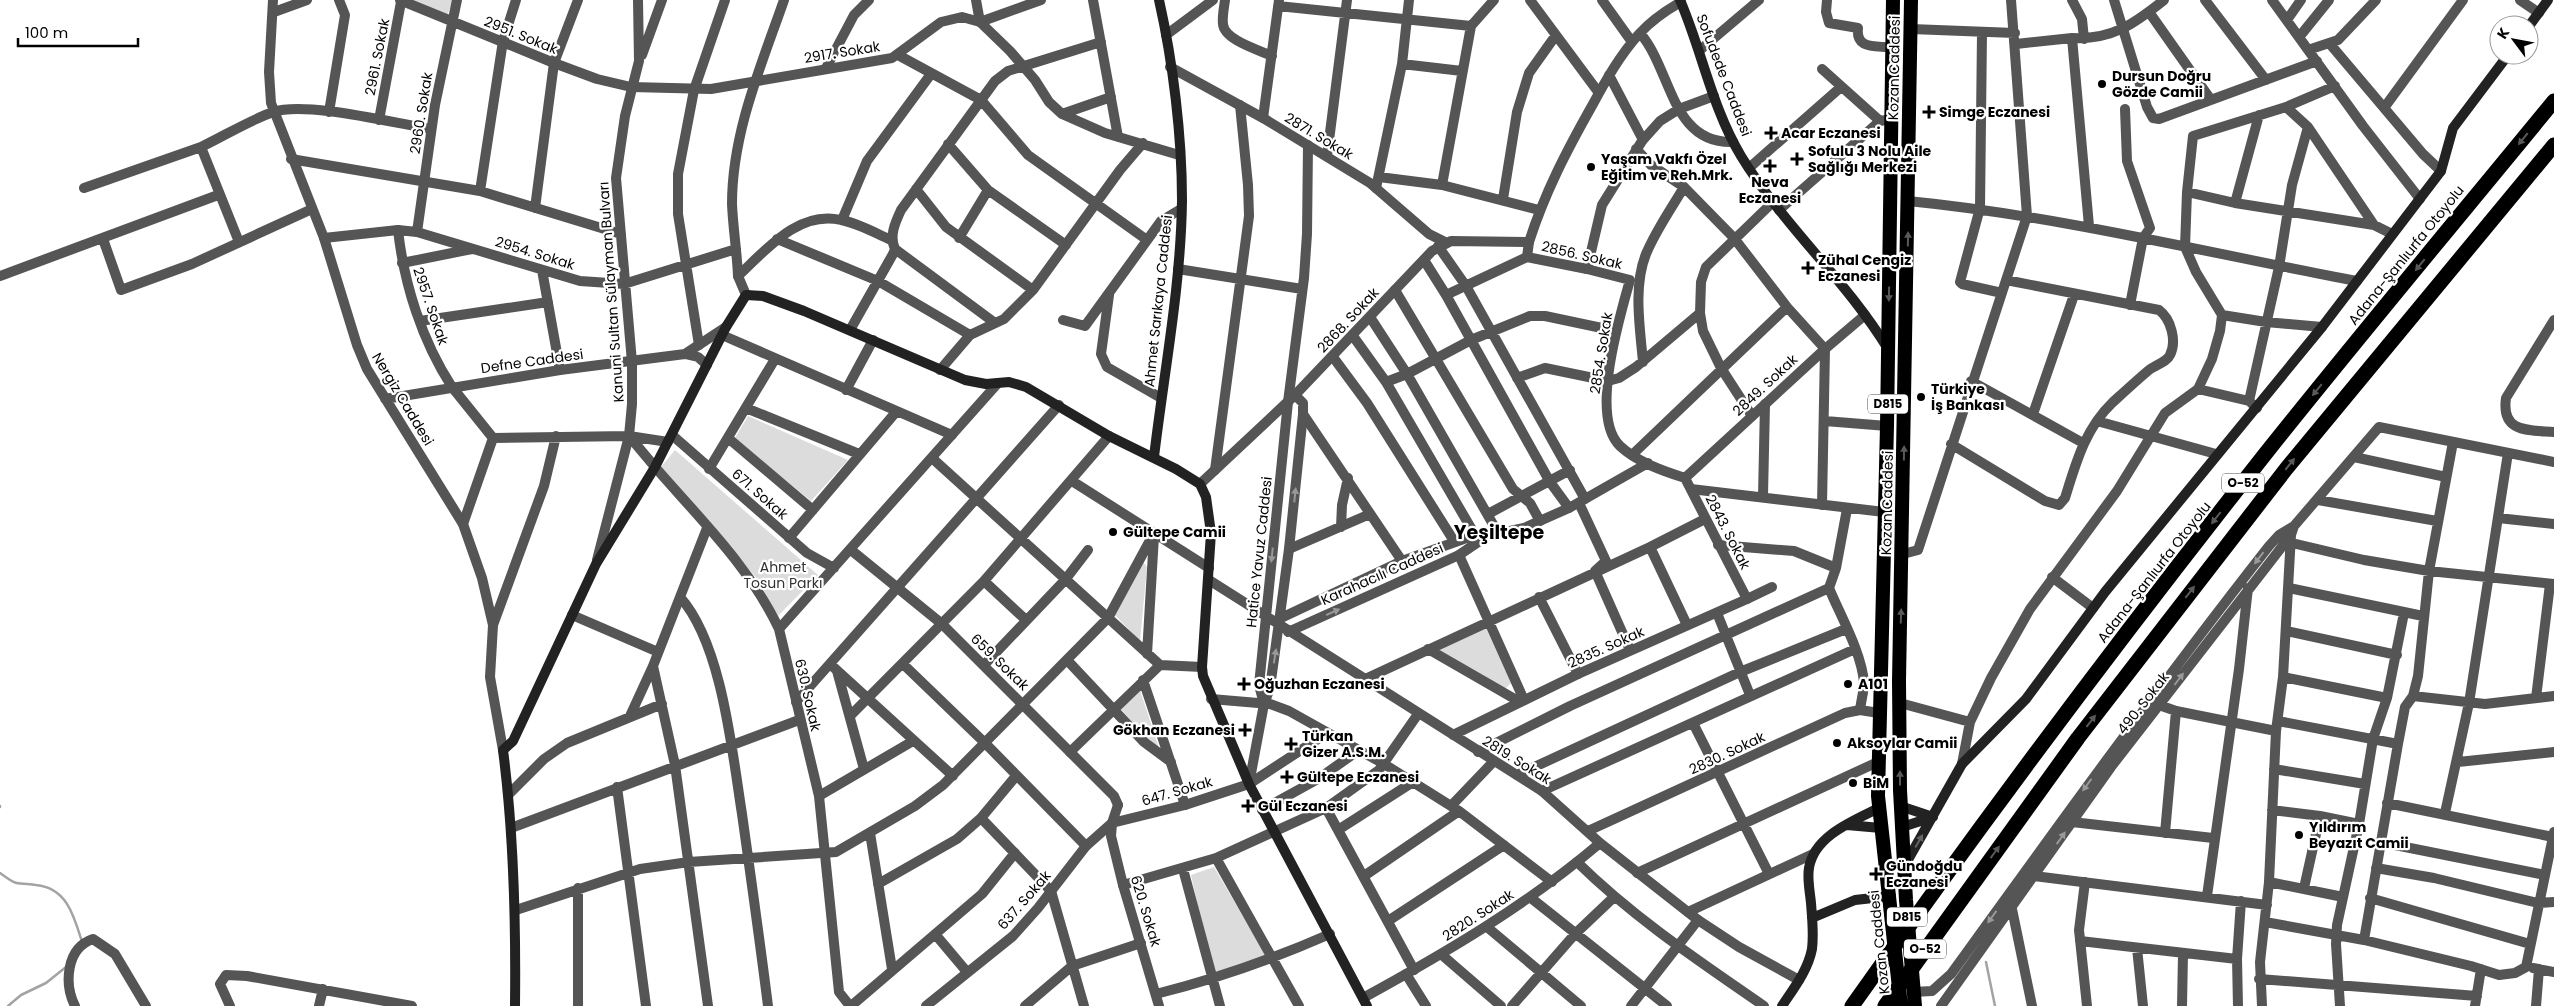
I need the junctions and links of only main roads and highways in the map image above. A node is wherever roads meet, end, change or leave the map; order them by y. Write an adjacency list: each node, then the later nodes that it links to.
1 (1159, 0): 11 (main road, Ahmet Sarıkaya Caddesi)
2 (1893, 0): 10 (highway, Kozan Caddesi / D815, one-way to 10)
3 (1912, 0): 12 (highway, Kozan Caddesi / D815, one-way to 3)
4 (2548, 0): 6 (main road)
5 (1680, 1): 10 (main road, Sofudede Caddesi)
6 (2537, 15)
7 (2501, 65): 14 (main road)
8 (2554, 101): 23 (highway, Adana-Şanlıurfa Otoyolu / O-52, one-way to 23)
9 (2554, 145): 24 (highway, O-52, one-way to 9)
10 (1888, 350): 13 (highway, Kozan Caddesi / D815)
11 (1154, 457): 20 (main road); 21 (main road, Kanuni Sultan Sülayman Bulvarı)
12 (1903, 807): 13 (highway); 14 (main road); 16 (highway, Kozan Caddesi / D815)
13 (1880, 817): 15 (main road); 15 (main road); 16 (highway); 18 (highway, Kozan Caddesi / D815)
14 (1933, 817): 16 (main road); 17 (main road, one-way to 14)
15 (1847, 825): 19 (main road)
16 (1902, 827): 17 (highway, Kozan Caddesi / D815)
17 (1905, 865): 26 (highway, Kozan Caddesi / D815)
18 (1891, 896): 19 (main road); 25 (highway, Kozan Caddesi / D815)
19 (1812, 918): 22 (main road)
20 (1365, 1002)
21 (515, 1006)
22 (1782, 1006)
23 (1852, 1006)
24 (1885, 1006)
25 (1901, 1006)
26 (1915, 1006)

